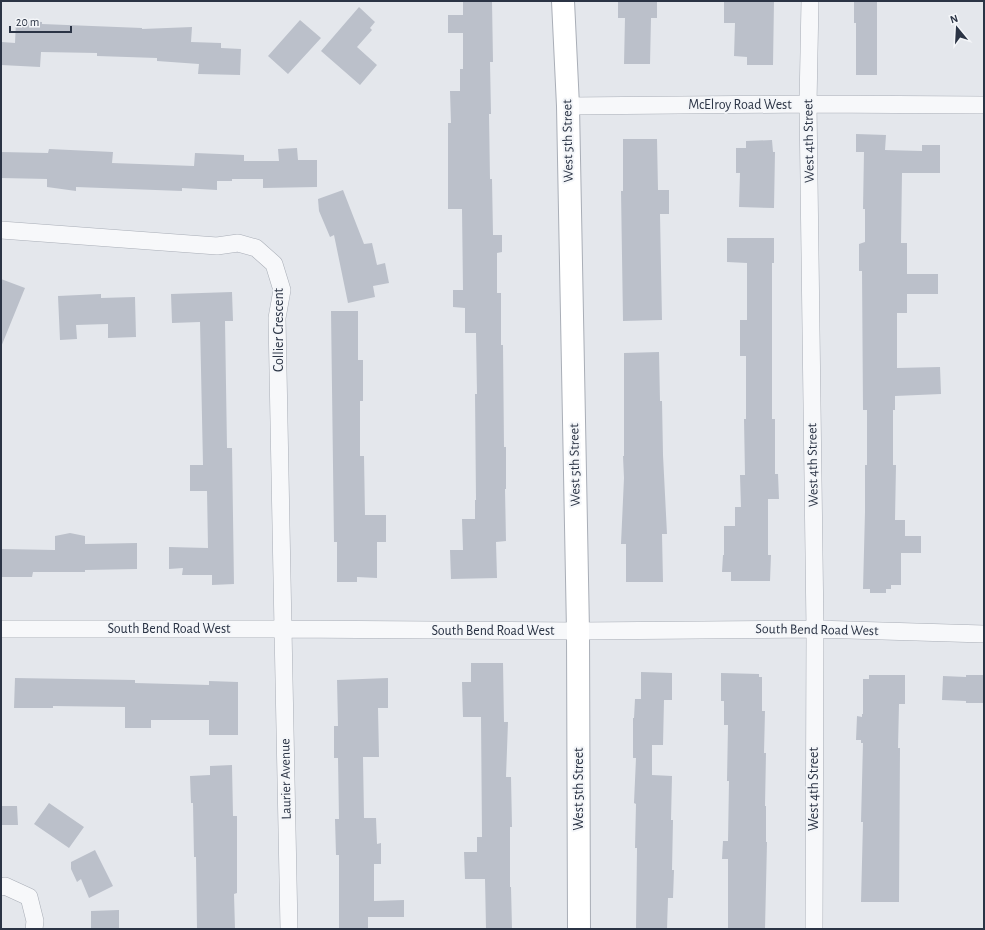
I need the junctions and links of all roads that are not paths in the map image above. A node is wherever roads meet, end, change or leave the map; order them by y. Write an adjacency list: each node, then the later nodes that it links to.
1 (563, 1): 5 (main road, West 5th Street)
2 (810, 1): 3 (street, West 4th Street)
3 (808, 104): 4 (street, McElroy Road West); 5 (street, McElroy Road West); 9 (street, West 4th Street)
4 (984, 105)
5 (568, 106): 10 (main road, West 5th Street)
6 (1, 230): 8 (street, Collier Crescent)
7 (1, 629): 8 (street, South Bend Road West)
8 (283, 629): 10 (street, South Bend Road West); 14 (street, Laurier Avenue)
9 (815, 629): 10 (street, South Bend Road West); 11 (street, South Bend Road West); 16 (street, West 4th Street)
10 (578, 631): 15 (main road, West 5th Street)
11 (984, 634)
12 (1, 887): 13 (street)
13 (34, 929)
14 (290, 929)
15 (579, 929)
16 (814, 929)

